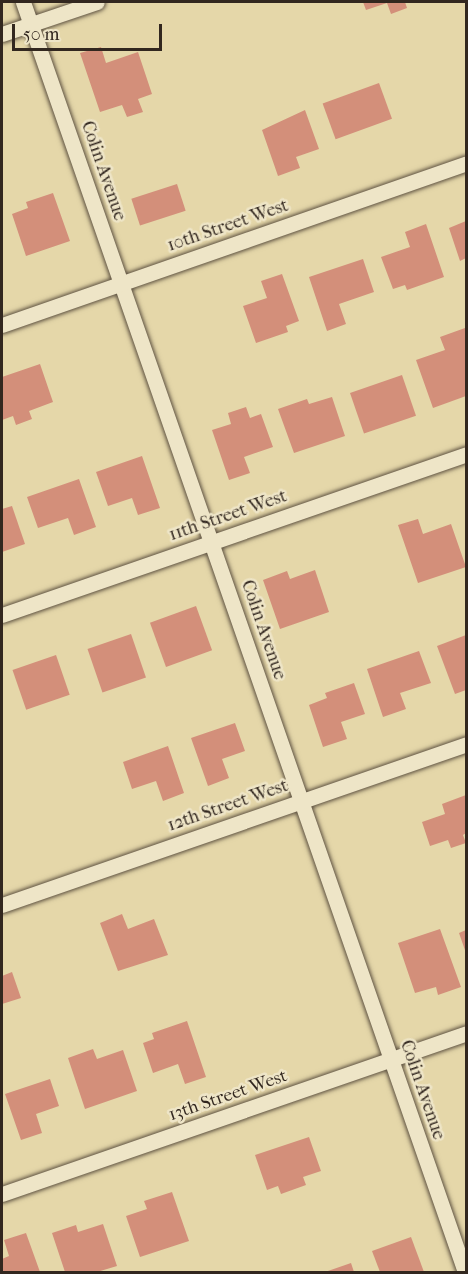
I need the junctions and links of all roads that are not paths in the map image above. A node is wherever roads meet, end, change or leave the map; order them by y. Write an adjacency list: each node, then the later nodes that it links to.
1 (22, 2): 3 (street, Colin Avenue)
2 (97, 2): 3 (street)
3 (31, 25): 4 (street); 6 (street, Colin Avenue)
4 (2, 34)
5 (466, 163): 6 (street, 10th Street West)
6 (122, 284): 7 (street, 10th Street West); 9 (street, Colin Avenue)
7 (2, 325)
8 (466, 454): 9 (street, 11th Street West)
9 (211, 542): 10 (street, 11th Street West); 12 (street, Colin Avenue)
10 (2, 615)
11 (466, 744): 12 (street, 12th Street West)
12 (301, 801): 13 (street, 12th Street West); 15 (street, Colin Avenue)
13 (2, 905)
14 (466, 1033): 15 (street, 13th Street West)
15 (392, 1059): 16 (street, 13th Street West); 17 (street, Colin Avenue)
16 (2, 1194)
17 (465, 1272)

